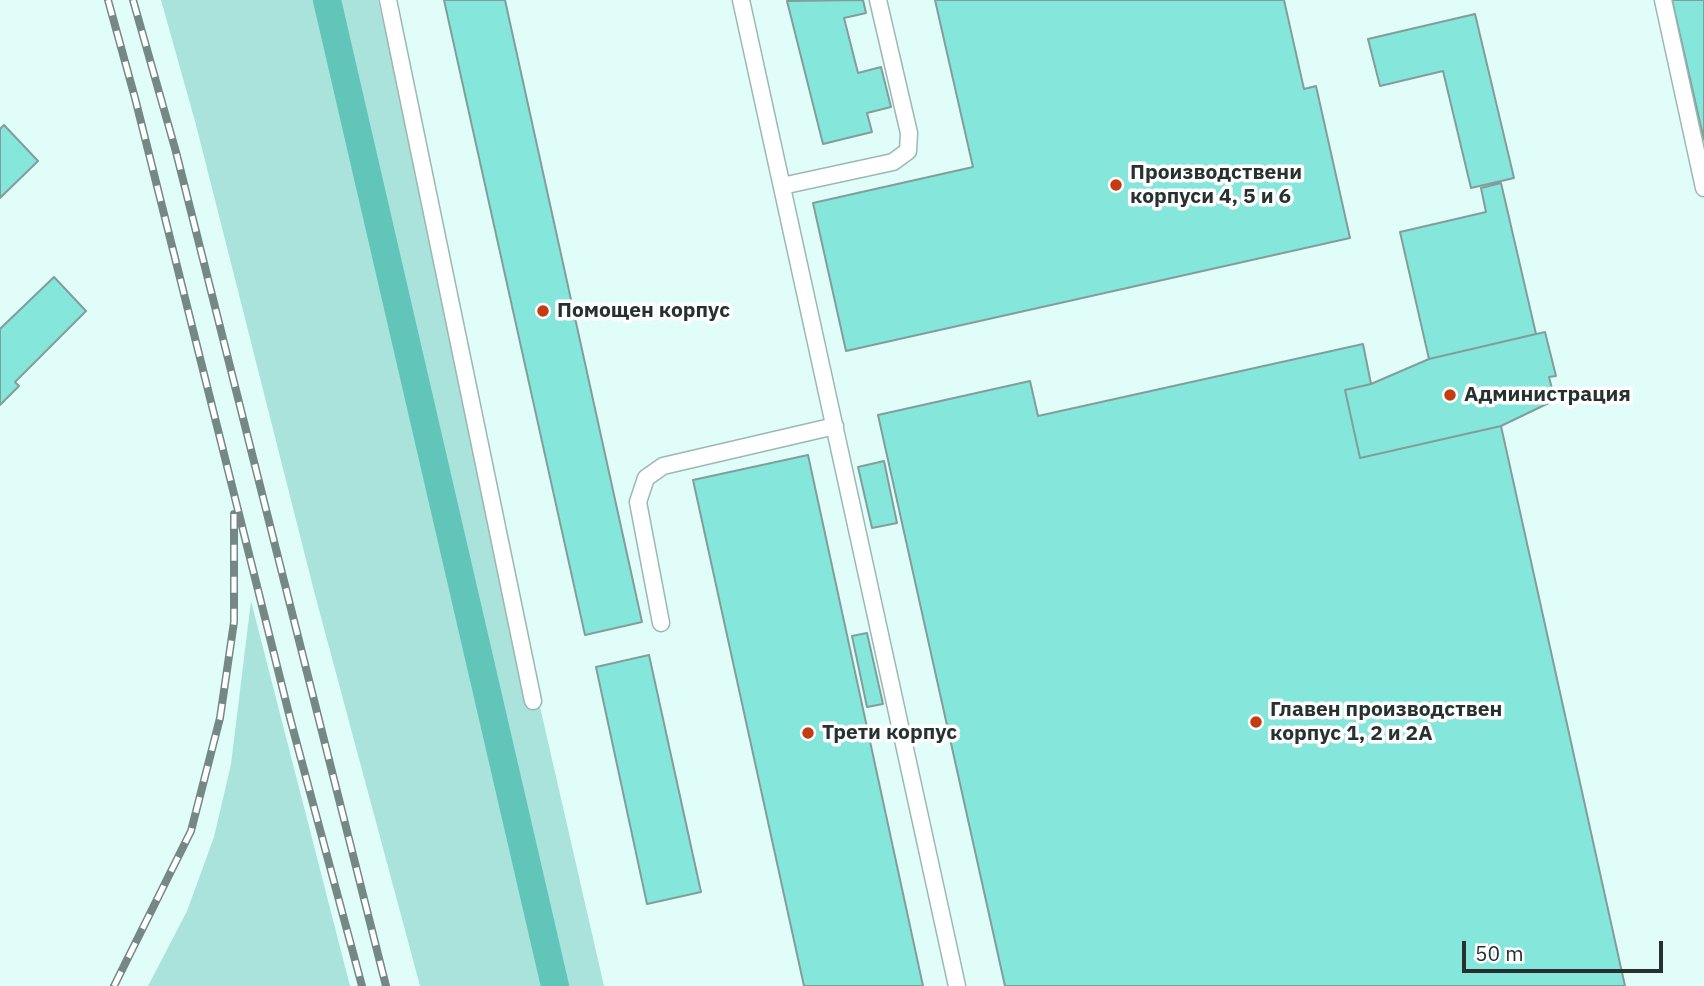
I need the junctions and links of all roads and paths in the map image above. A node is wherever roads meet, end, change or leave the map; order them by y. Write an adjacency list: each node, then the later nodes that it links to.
1 (388, 0): 9 (lane)
2 (741, 0): 5 (lane)
3 (877, 0): 5 (lane)
4 (1662, 0): 6 (lane)
5 (782, 186): 7 (lane)
6 (1704, 188)
7 (835, 426): 8 (lane); 10 (lane)
8 (661, 623)
9 (533, 701)
10 (957, 986)

